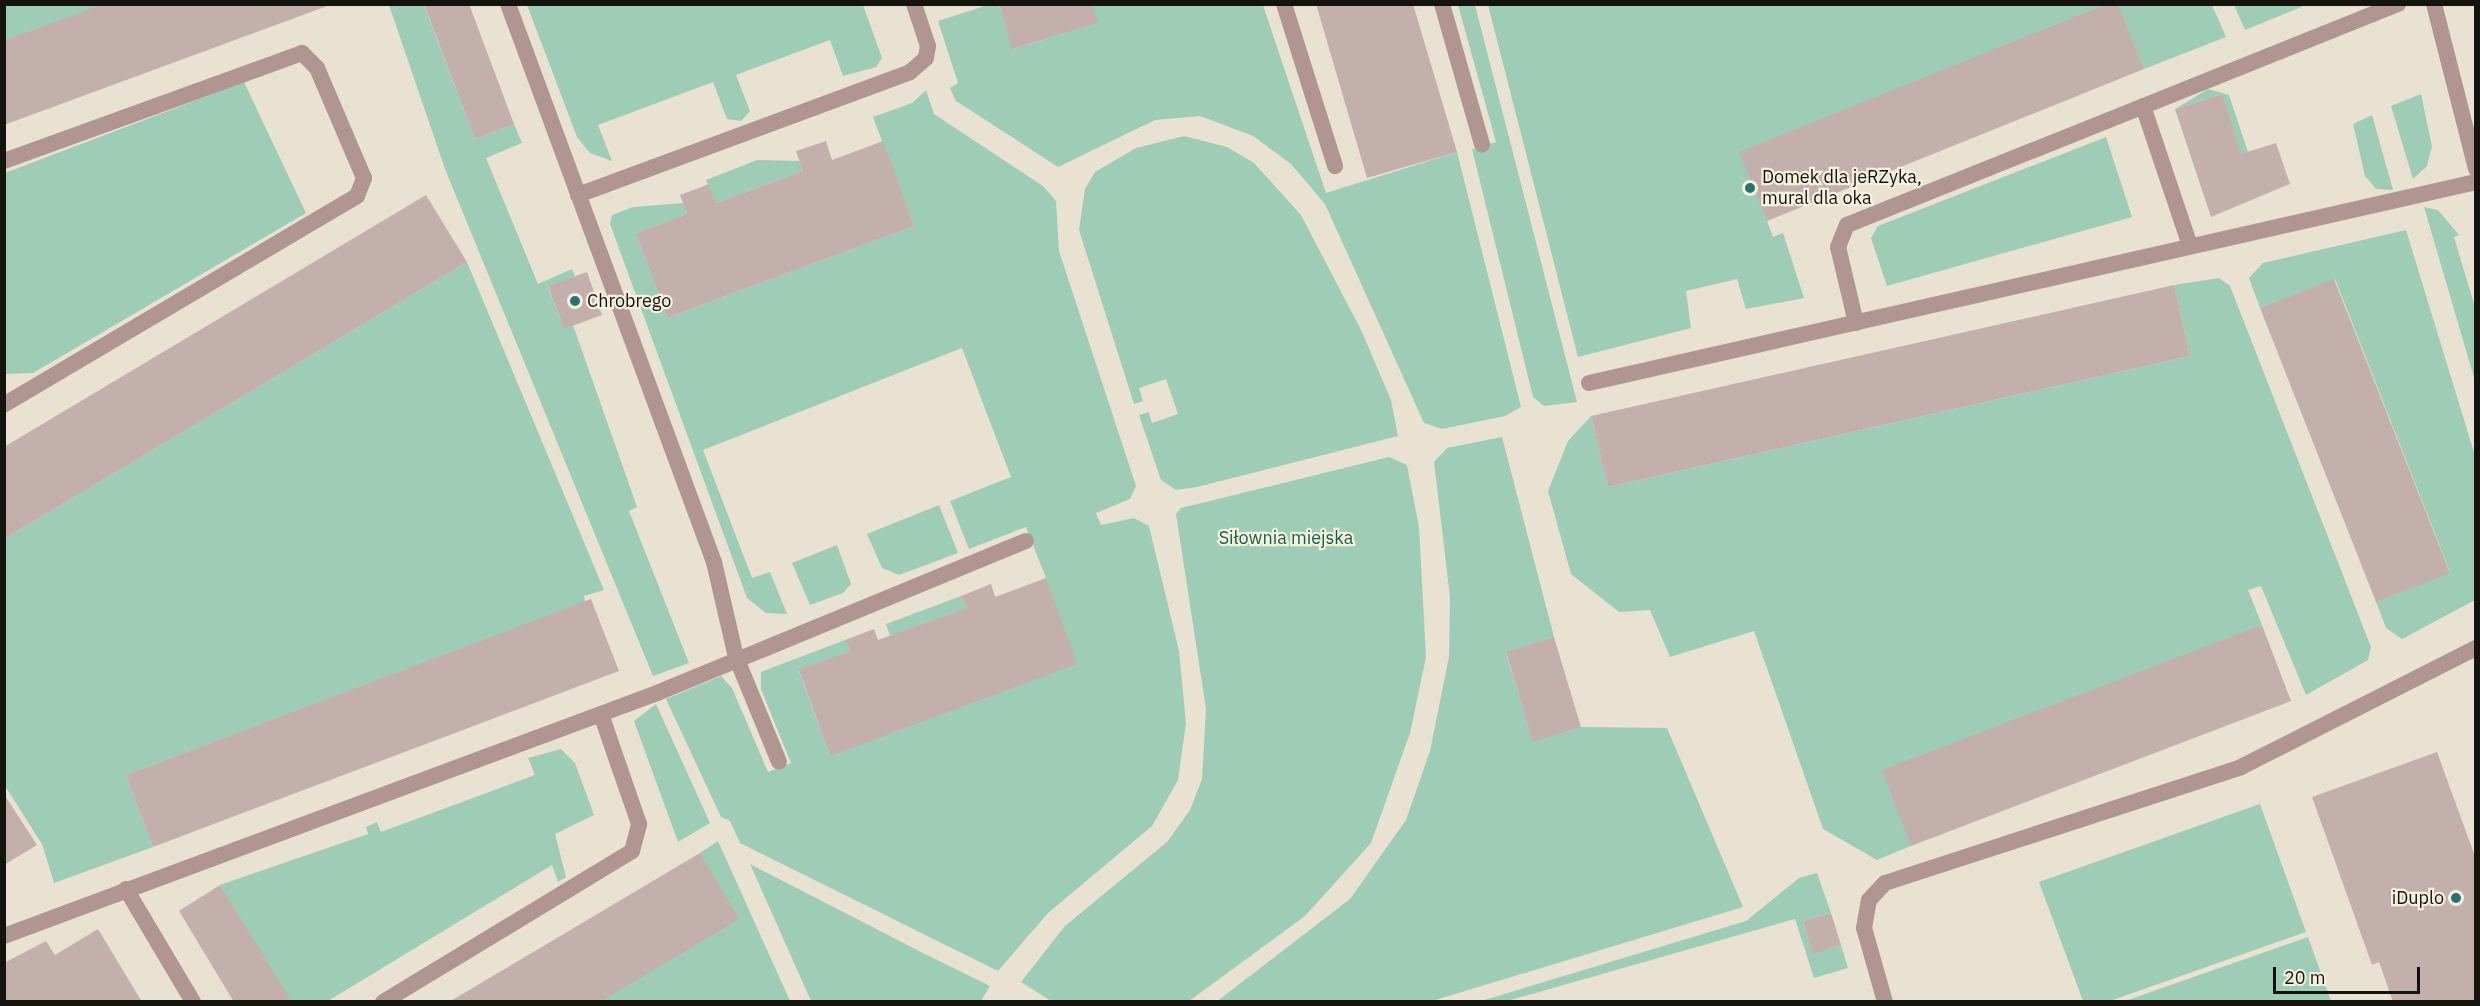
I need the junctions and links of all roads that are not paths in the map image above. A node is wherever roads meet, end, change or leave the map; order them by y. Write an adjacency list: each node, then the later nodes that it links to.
1 (508, 4): 13 (street)
2 (914, 4): 13 (street)
3 (1284, 4): 10 (street)
4 (1442, 4): 8 (street)
5 (2398, 4): 7 (street)
6 (2434, 4): 11 (street)
7 (2143, 106): 14 (street); 15 (street)
8 (1482, 144)
9 (4, 161): 17 (street)
10 (1335, 165)
11 (2475, 169)
12 (2475, 182): 14 (street)
13 (578, 195): 20 (street)
14 (2190, 246): 15 (street)
15 (1856, 323): 16 (street)
16 (1589, 383)
17 (4, 405)
18 (1026, 541): 20 (street)
19 (2475, 648): 27 (street)
20 (736, 657): 21 (street); 22 (street)
21 (601, 714): 23 (street); 26 (street)
22 (779, 762)
23 (126, 889): 24 (street); 25 (street)
24 (4, 936)
25 (193, 1002)
26 (382, 1002)
27 (1885, 1002)

